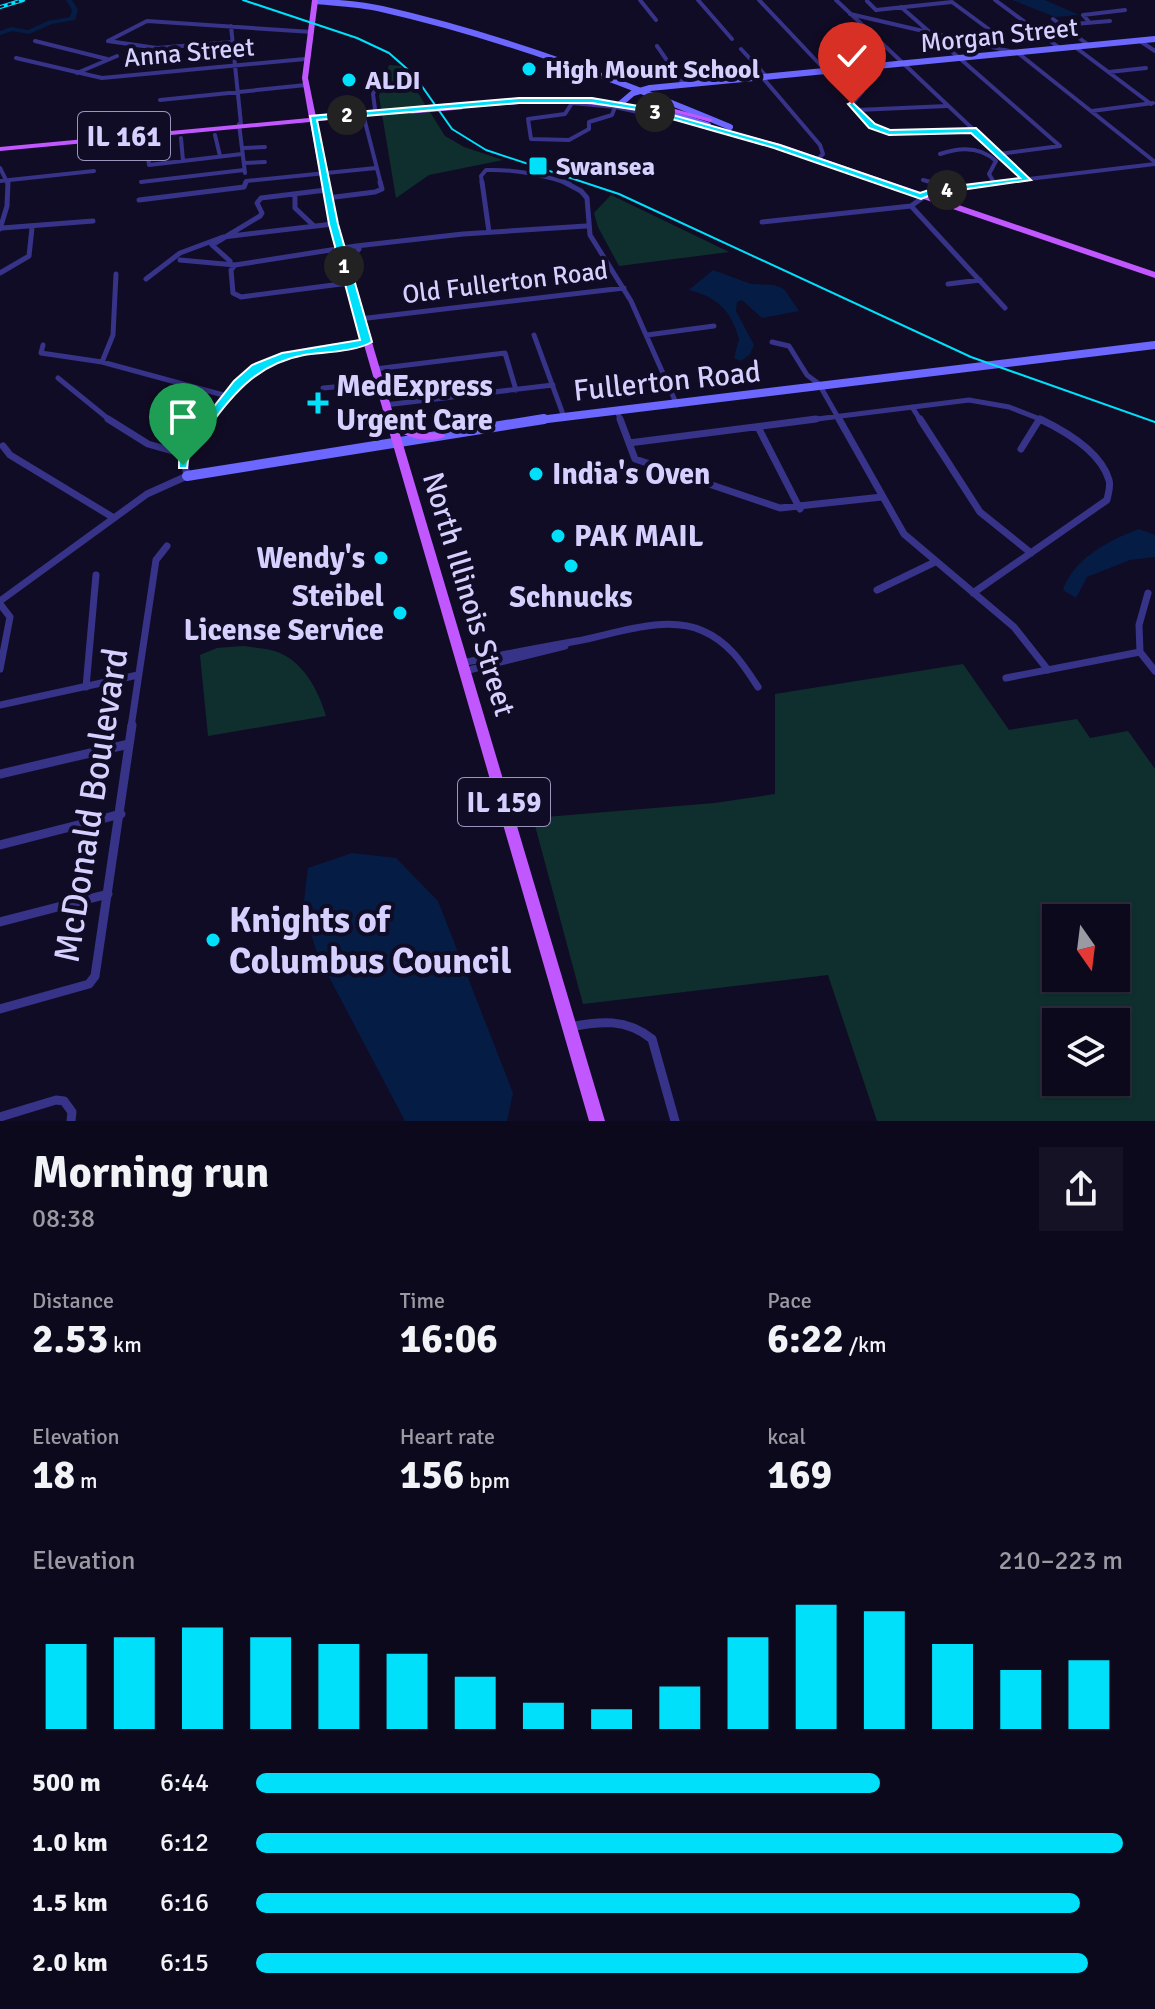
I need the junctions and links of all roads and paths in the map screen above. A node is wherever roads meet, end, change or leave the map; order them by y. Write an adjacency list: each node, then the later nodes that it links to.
1 (640, 0): 13 (street)
2 (698, 0): 20 (street)
3 (759, 0): 42 (street)
4 (836, 0): 11 (street)
5 (995, 0): 30 (street)
6 (319, 1): 18 (main road, North Illinois Street / IL 159); 49 (street)
7 (867, 1): 9 (street)
8 (952, 1): 9 (street); 22 (street)
9 (901, 7): 19 (street)
10 (1125, 10): 15 (street)
11 (850, 14): 19 (street); 38 (street)
12 (1053, 19): 16 (street)
13 (656, 20)
14 (1110, 21): 15 (street)
15 (1090, 23): 16 (street)
16 (1062, 25): 27 (street)
17 (231, 26): 18 (street); 25 (street); 25 (street)
18 (312, 32): 37 (main road, North Illinois Street / IL 159)
19 (929, 32): 22 (street); 35 (street)
20 (732, 39)
21 (1155, 39): 24 (street, Morgan Street)
22 (962, 40): 32 (street)
23 (35, 41): 36 (street, Anna Street)
24 (1140, 41): 27 (street, Morgan Street); 31 (street)
25 (232, 42): 39 (street)
26 (657, 46): 48 (street)
27 (1090, 46): 28 (street, Morgan Street)
28 (1075, 47): 30 (street, Morgan Street); 43 (street)
29 (741, 49): 45 (street)
30 (1061, 49): 32 (street, Morgan Street)
31 (1155, 51)
32 (1018, 53): 35 (street, Morgan Street); 60 (street)
33 (117, 56): 36 (street, Anna Street)
34 (16, 58): 44 (street, Anna Street)
35 (959, 58): 38 (street, Morgan Street); 74 (street)
36 (107, 59): 44 (street, Anna Street)
37 (305, 59): 39 (street, Anna Street); 47 (main road, North Illinois Street / IL 159)
38 (903, 64): 41 (street, Morgan Street); 55 (street)
39 (234, 66): 44 (street, Anna Street); 51 (street)
40 (1146, 68): 43 (street)
41 (843, 70): 42 (street, Morgan Street); 59 (street)
42 (827, 72): 45 (street, Morgan Street)
43 (1109, 72): 53 (street)
44 (77, 73)
45 (765, 78): 48 (street, Morgan Street); 76 (street)
46 (378, 82): 58 (street)
47 (306, 85): 51 (street); 63 (main road, North Illinois Street / IL 159)
48 (684, 85): 50 (street, Morgan Street)
49 (639, 90): 50 (street); 54 (street); 56 (street)
50 (654, 90): 66 (street)
51 (237, 92): 52 (street); 64 (street)
52 (160, 100)
53 (1153, 103): 60 (street)
54 (619, 104): 54 (street); 56 (main road, IL 161); 57 (main road, IL 161, bridge); 62 (street); 66 (main road, IL 161)
55 (947, 106): 59 (street); 65 (street)
56 (665, 107): 66 (main road, IL 161)
57 (412, 108): 58 (main road, IL 161); 61 (main road, IL 161)
58 (375, 109): 63 (main road, IL 161)
59 (857, 110): 65 (street)
60 (1092, 111): 79 (street)
61 (363, 114): 63 (main road, IL 161); 82 (street)
62 (647, 114)
63 (312, 116): 64 (main road, IL 161); 84 (main road, North Illinois Street / IL 159)
64 (243, 124): 71 (main road, IL 161); 72 (street)
65 (973, 130): 74 (street)
66 (731, 131): 76 (main road, IL 161)
67 (215, 135): 75 (street)
68 (181, 138): 77 (street)
69 (146, 143): 77 (street)
70 (265, 147): 72 (street)
71 (0, 149)
72 (243, 151): 75 (street); 80 (street)
73 (940, 154): 91 (street)
74 (999, 154): 87 (street)
75 (220, 156): 77 (street)
76 (817, 160): 95 (main road, IL 161)
77 (183, 161)
78 (265, 162): 80 (street)
79 (1155, 163): 87 (street)
80 (244, 167): 89 (street); 90 (street)
81 (0, 168): 85 (street)
82 (376, 168): 84 (street); 94 (street)
83 (94, 171): 85 (street)
84 (322, 172): 89 (street); 94 (main road, North Illinois Street / IL 159)
85 (10, 180): 88 (street); 104 (street)
86 (923, 180): 92 (street)
87 (1027, 180): 91 (street)
88 (0, 181)
89 (246, 181): 96 (street)
90 (141, 182)
91 (995, 184): 92 (street)
92 (947, 190): 95 (street)
93 (295, 194): 94 (street); 101 (street); 106 (street)
94 (326, 194): 100 (main road, North Illinois Street / IL 159)
95 (921, 196): 97 (street); 115 (main road, IL 161)
96 (139, 200)
97 (911, 206): 99 (street); 117 (street)
98 (93, 221): 103 (street)
99 (762, 222)
100 (333, 224): 101 (street); 109 (main road, North Illinois Street / IL 159)
101 (315, 226): 106 (street)
102 (586, 226): 105 (street); 105 (street); 120 (street)
103 (32, 228): 104 (street); 113 (street)
104 (1, 229)
105 (489, 232): 107 (street)
106 (223, 237): 111 (street); 116 (street)
107 (407, 241): 108 (street); 109 (street)
108 (359, 249): 109 (street); 112 (street)
109 (340, 250): 111 (street); 112 (main road, North Illinois Street / IL 159)
110 (180, 260): 111 (street)
111 (235, 265): 118 (street)
112 (344, 266): 118 (main road, North Illinois Street / IL 159)
113 (0, 273)
114 (116, 274): 130 (street)
115 (1155, 277)
116 (146, 279)
117 (980, 280): 119 (street); 121 (street)
118 (349, 283): 122 (main road, North Illinois Street / IL 159)
119 (948, 284)
120 (624, 288): 122 (street, Old Fullerton Road); 125 (street, Old Fullerton Road)
121 (1005, 308)
122 (359, 319): 126 (main road, North Illinois Street / IL 159)
123 (714, 326): 125 (street)
124 (534, 335): 134 (street)
125 (647, 335): 140 (street, Old Fullerton Road)
126 (366, 342): 131 (main road, North Illinois Street / IL 159); 138 (street)
127 (772, 342): 136 (street)
128 (43, 345): 130 (street)
129 (1155, 345): 136 (street, Fullerton Road)
130 (102, 362): 138 (street)
131 (375, 369): 133 (main road, North Illinois Street / IL 159); 137 (street)
132 (58, 378): 153 (street)
133 (379, 383): 135 (street); 139 (main road, North Illinois Street / IL 159)
134 (553, 385): 137 (street); 144 (street)
135 (323, 388)
136 (821, 388): 140 (street, Fullerton Road); 143 (street)
137 (516, 390): 139 (street)
138 (227, 396): 153 (street)
139 (385, 405): 145 (main road, North Illinois Street / IL 159)
140 (677, 405): 142 (street, Fullerton Road)
141 (912, 407): 143 (street); 146 (street); 159 (street)
142 (617, 411): 144 (street, Fullerton Road); 149 (street)
143 (837, 416): 147 (street); 155 (street)
144 (564, 417): 148 (street, Fullerton Road)
145 (389, 419): 148 (main road); 150 (main road, North Illinois Street / IL 159)
146 (1039, 420): 152 (street); 159 (street)
147 (758, 427): 149 (street); 156 (street)
148 (441, 436): 150 (street, Fullerton Road)
149 (629, 443): 156 (street)
150 (397, 445): 154 (street, Fullerton Road); 167 (main road, North Illinois Street / IL 159)
151 (3, 446): 157 (street)
152 (1021, 449)
153 (183, 454): 154 (street)
154 (187, 476): 157 (street)
155 (882, 497): 156 (street); 160 (street)
156 (800, 509)
157 (114, 518): 165 (street)
158 (167, 546): 171 (street, McDonald Boulevard)
159 (1031, 553): 163 (street)
160 (935, 562): 162 (street); 163 (street)
161 (96, 575): 173 (street)
162 (877, 590)
163 (973, 593): 169 (street)
164 (1148, 593): 166 (street)
165 (0, 602): 168 (street)
166 (1140, 652): 169 (street); 170 (street)
167 (463, 667): 174 (street); 183 (main road, North Illinois Street / IL 159)
168 (0, 669)
169 (1048, 670): 172 (street)
170 (1155, 671)
171 (138, 675): 173 (street); 176 (street, McDonald Boulevard)
172 (1006, 678)
173 (86, 687): 175 (street)
174 (758, 687)
175 (0, 705)
176 (129, 744): 177 (street); 178 (street, McDonald Boulevard)
177 (0, 774)
178 (121, 814): 179 (street); 180 (street, McDonald Boulevard)
179 (0, 845)
180 (108, 894): 181 (street); 182 (street, McDonald Boulevard)
181 (0, 922)
182 (0, 1009)
183 (569, 1027): 186 (main road, North Illinois Street / IL 159); 187 (street)
184 (71, 1116): 185 (street)
185 (0, 1117)
186 (597, 1121)
187 (675, 1121)

